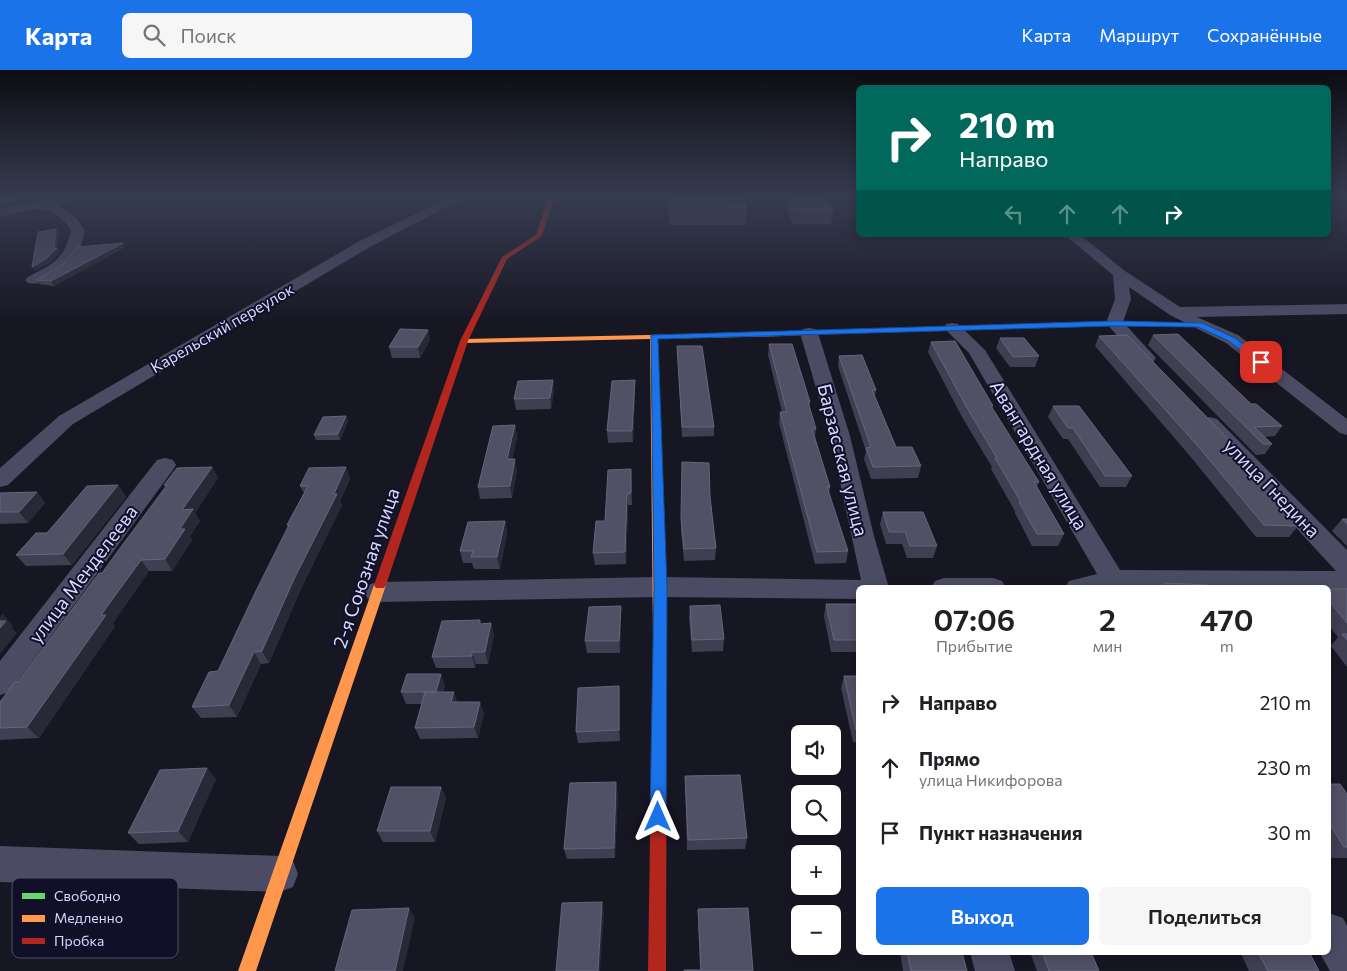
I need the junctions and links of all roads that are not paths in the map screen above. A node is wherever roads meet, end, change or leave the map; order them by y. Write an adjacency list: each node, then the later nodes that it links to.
1 (77, 240): 6 (street)
2 (373, 240): 19 (street, Карельский переулок)
3 (533, 240): 14 (street, 2-я Союзная улица)
4 (1078, 240): 5 (street)
5 (1120, 274): 8 (street); 9 (street)
6 (33, 280)
7 (1347, 309): 8 (street)
8 (1176, 312): 10 (street)
9 (1114, 323): 10 (street); 11 (street); 15 (street)
10 (1200, 325): 17 (street)
11 (952, 328): 12 (street); 22 (street, Авангардная улица)
12 (809, 333): 13 (street); 23 (street, Барзасская улица)
13 (654, 337): 14 (street); 25 (street)
14 (464, 341): 27 (street, 2-я Союзная улица)
15 (1162, 373)
16 (1196, 409): 20 (street, улица Гнедина)
17 (1347, 429)
18 (165, 466): 28 (street, улица Менделеева)
19 (0, 480)
20 (1347, 566)
21 (1347, 580): 22 (street)
22 (1116, 583): 24 (street)
23 (875, 585)
24 (1101, 585)
25 (660, 587): 26 (street); 27 (street); 35 (street)
26 (856, 589)
27 (378, 592): 30 (street, 2-я Союзная улица)
28 (0, 683)
29 (0, 864): 30 (street)
30 (280, 874): 34 (street, 2-я Союзная улица)
31 (1331, 935): 33 (street)
32 (990, 955): 36 (street)
33 (1347, 962)
34 (247, 971)
35 (657, 971)
36 (995, 971)

